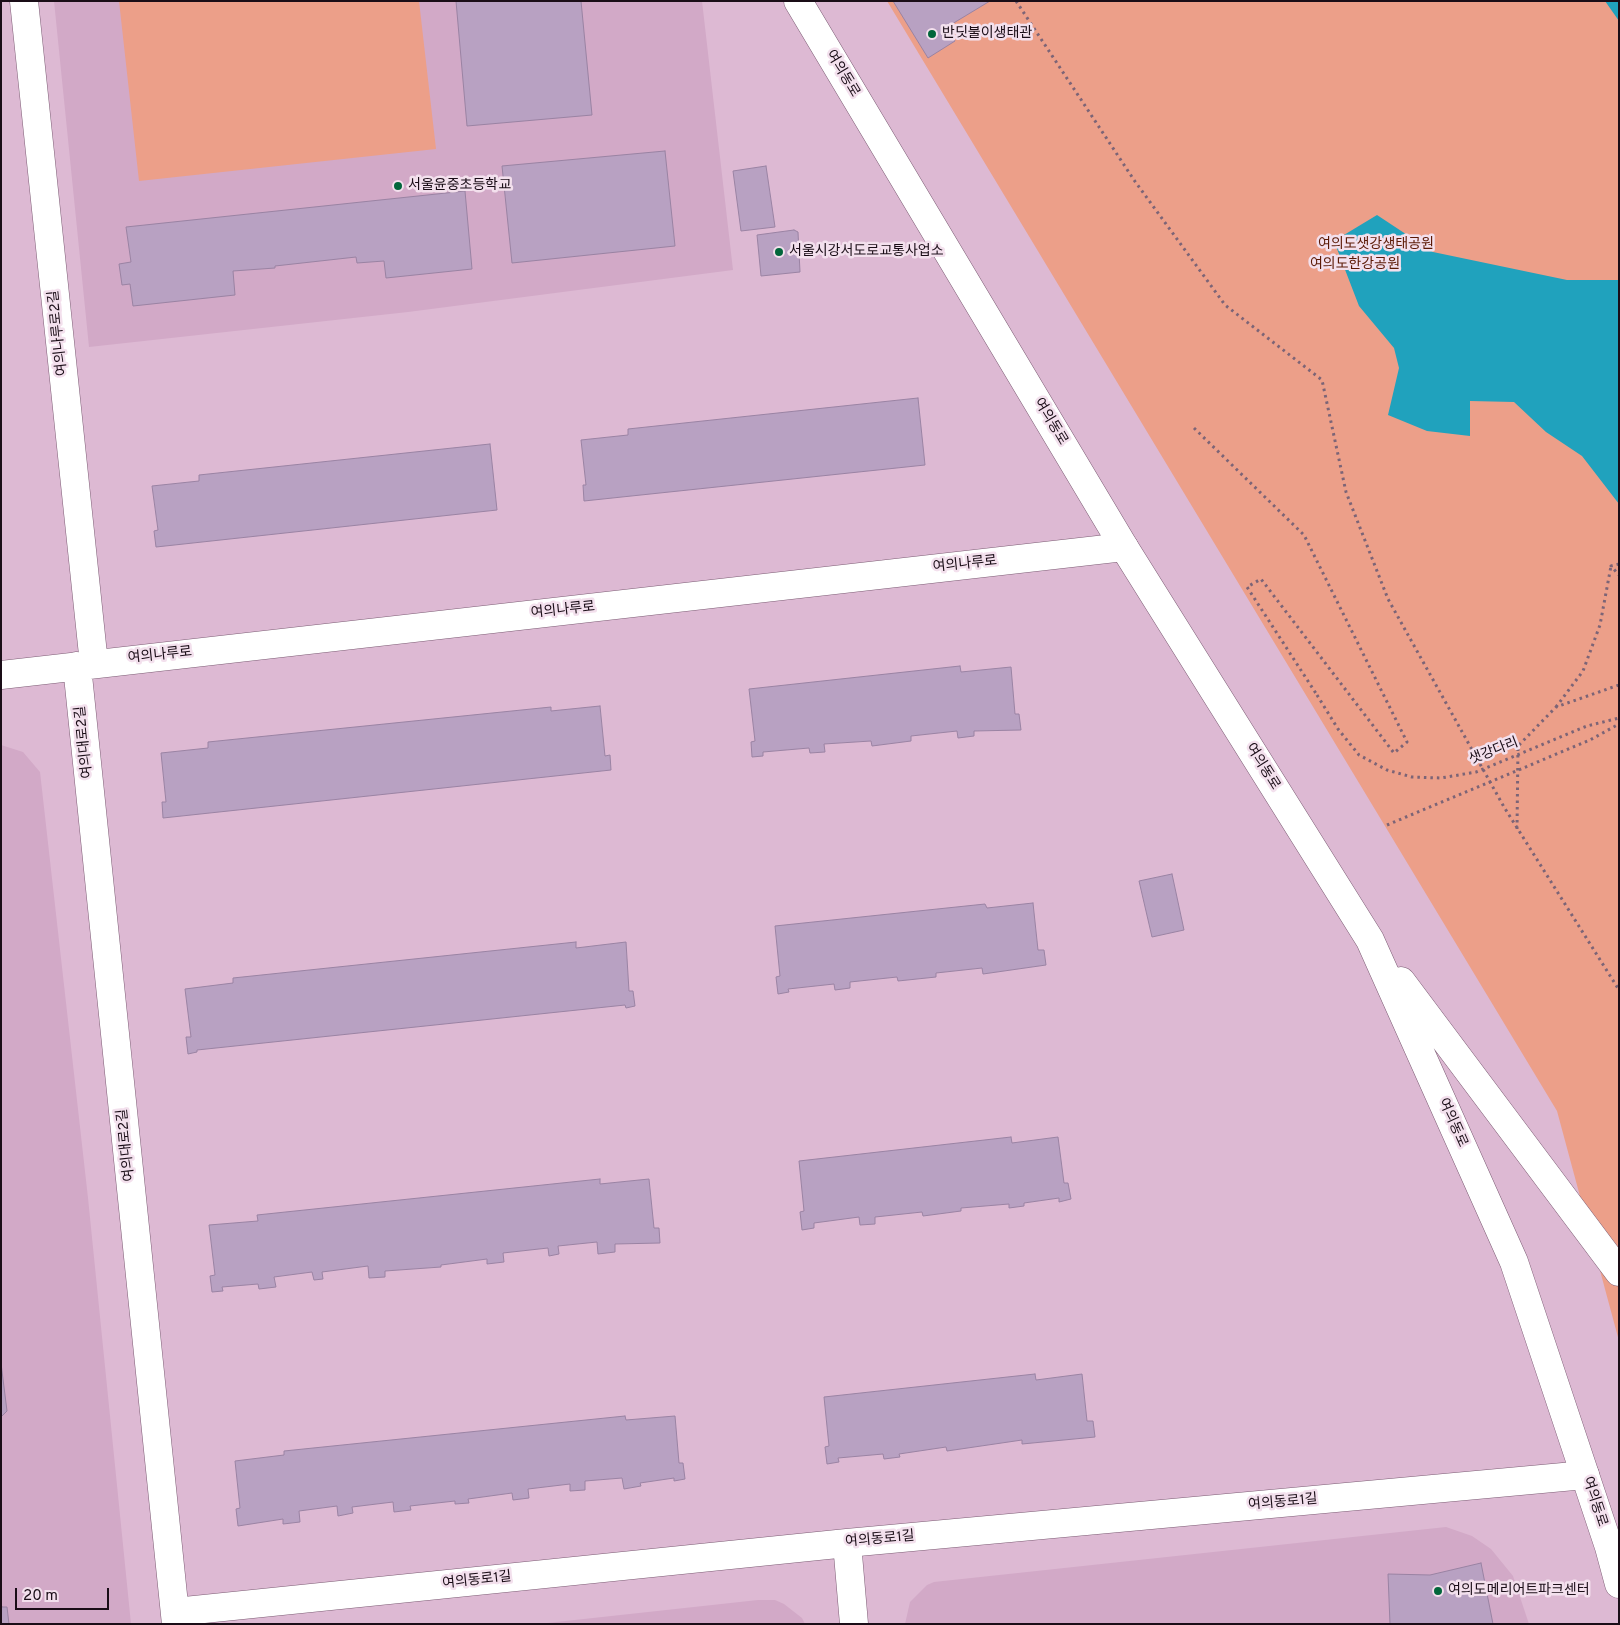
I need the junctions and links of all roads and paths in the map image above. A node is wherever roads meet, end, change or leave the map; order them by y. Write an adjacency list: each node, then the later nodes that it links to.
1 (24, 1): 9 (street, 여의나루로2길)
2 (798, 1): 5 (street, 여의동로)
3 (1016, 1): 16 (path)
4 (1194, 428): 13 (path, 샛강다리, bridge)
5 (1124, 547): 9 (street, 여의나루로); 17 (street, 여의동로)
6 (1619, 564): 7 (path)
7 (1611, 566): 8 (path); 12 (path)
8 (1619, 575)
9 (85, 665): 10 (street, 여의나루로); 23 (street, 여의대로2길)
10 (1, 675)
11 (1619, 685): 12 (path)
12 (1556, 707): 16 (path)
13 (1619, 718)
14 (1619, 724): 15 (path, bridge)
15 (1388, 825)
16 (1517, 829): 18 (path)
17 (1370, 940): 19 (street); 20 (street, 여의동로)
18 (1619, 990)
19 (1619, 1272)
20 (1585, 1474): 21 (street, 여의동로1길); 22 (street, 여의동로)
21 (847, 1543): 23 (street, 여의동로1길); 24 (street)
22 (1619, 1584)
23 (176, 1618)
24 (854, 1624)

